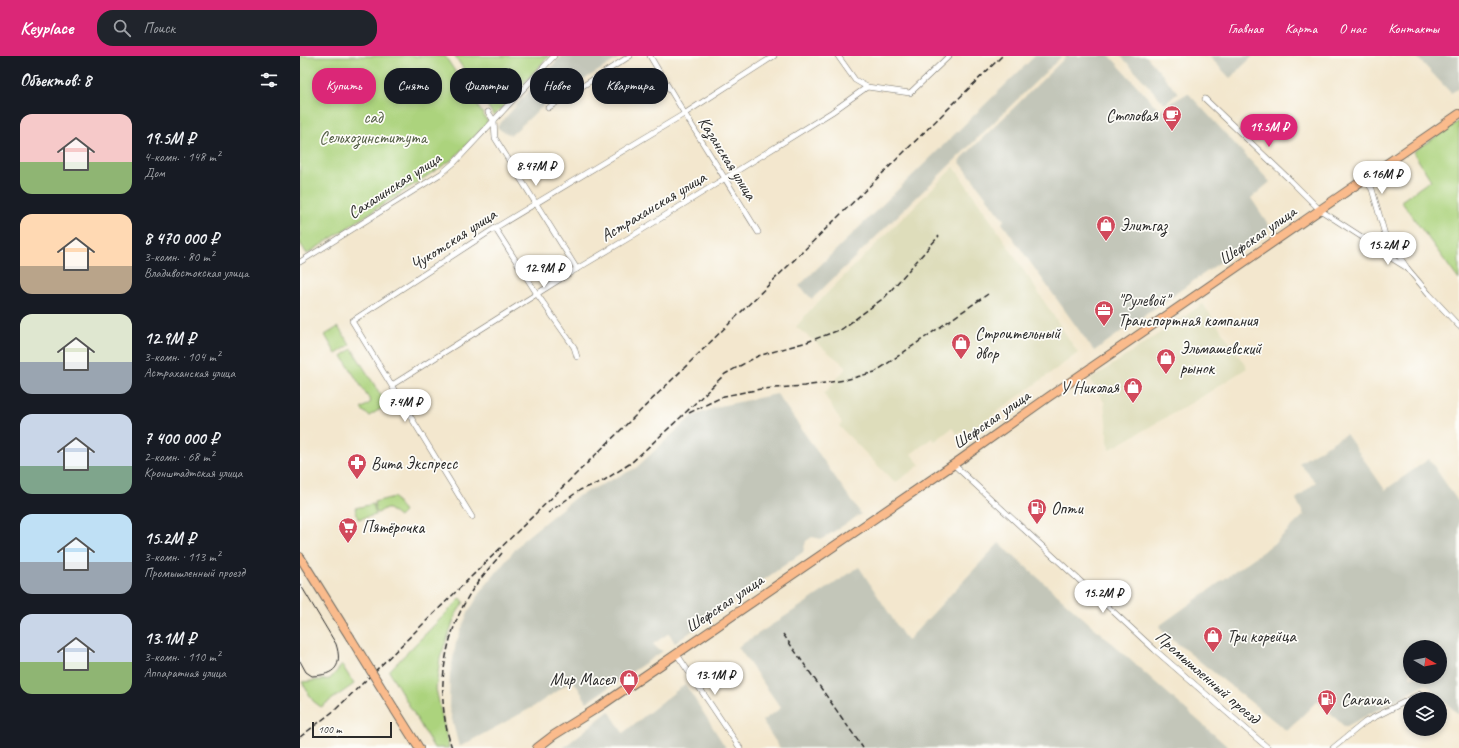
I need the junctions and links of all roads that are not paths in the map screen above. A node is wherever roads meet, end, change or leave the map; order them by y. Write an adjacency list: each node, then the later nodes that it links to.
1 (554, 56): 13 (street, Сахалинская улица)
2 (630, 56): 9 (street)
3 (650, 56): 11 (street, Казанская улица)
4 (774, 56): 11 (street, Чукотская улица)
5 (838, 56): 7 (street)
6 (949, 56): 7 (street)
7 (867, 87): 14 (street, Астраханская улица)
8 (1205, 100): 17 (street)
9 (548, 108)
10 (488, 112): 13 (street)
11 (684, 114): 14 (street, Казанская улица); 16 (street, Чукотская улица)
12 (1459, 114): 15 (main road, Шефская улица)
13 (494, 121): 16 (street); 20 (street, Сахалинская улица)
14 (726, 179): 19 (street, Казанская улица); 22 (street, Астраханская улица)
15 (1365, 179): 17 (main road, Шефская улица); 21 (street)
16 (536, 203): 18 (street, Чукотская улица); 22 (street)
17 (1320, 210): 21 (street); 27 (main road, Шефская улица)
18 (495, 228): 23 (street); 26 (street, Чукотская улица)
19 (758, 232)
20 (300, 262)
21 (1407, 268): 24 (street)
22 (577, 269): 23 (street, Астраханская улица)
23 (537, 294): 25 (street); 26 (street, Астраханская улица)
24 (1459, 326)
25 (577, 357)
26 (392, 385): 28 (street)
27 (953, 464): 30 (main road, Шефская улица); 35 (street, Промышленный проезд)
28 (472, 517)
29 (300, 557): 32 (main road, bridge)
30 (676, 653): 33 (main road, Шефская улица); 34 (street)
31 (1403, 703): 36 (street)
32 (419, 748)
33 (537, 748)
34 (740, 748)
35 (1268, 748)
36 (1333, 748)

